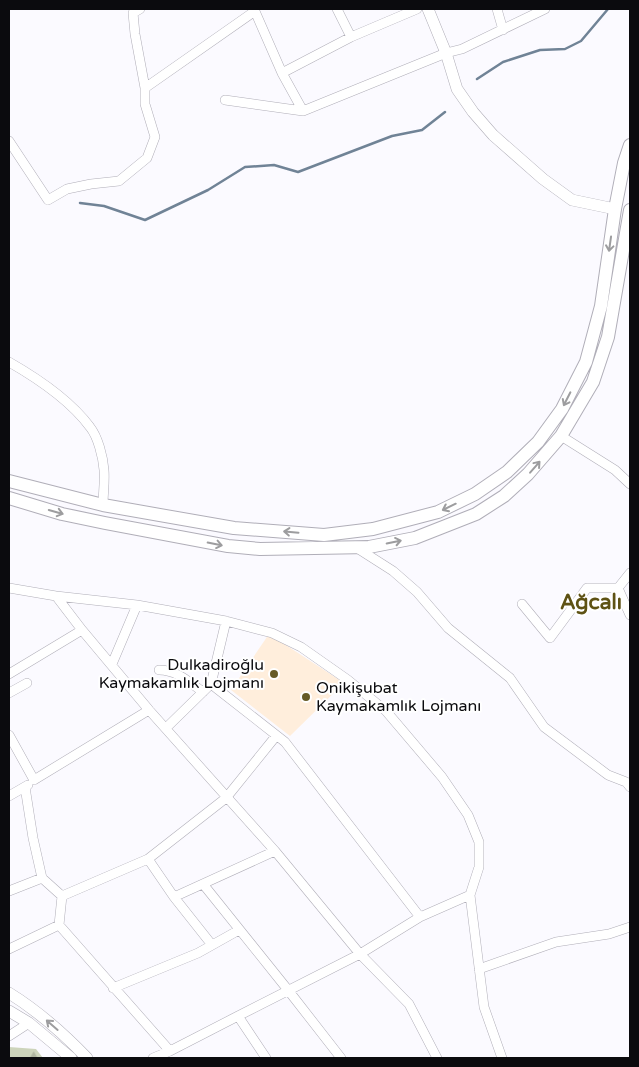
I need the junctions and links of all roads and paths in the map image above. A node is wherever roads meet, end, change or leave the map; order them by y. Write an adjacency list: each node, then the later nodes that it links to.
1 (140, 9): 12 (street)
2 (337, 9): 9 (street)
3 (417, 9): 9 (street)
4 (428, 9): 10 (street)
5 (497, 9): 8 (street)
6 (544, 9): 8 (street)
7 (256, 10): 11 (street); 12 (street)
8 (504, 30): 10 (street)
9 (351, 37): 11 (street)
10 (446, 53): 14 (street); 17 (street)
11 (282, 73): 14 (street)
12 (145, 88): 15 (street)
13 (225, 100): 14 (street)
14 (303, 111)
15 (9, 141)
16 (630, 145): 17 (main road)
17 (615, 209): 25 (main road, one-way to 25)
18 (630, 210): 19 (main road)
19 (627, 251): 21 (main road)
20 (9, 362): 25 (street)
21 (562, 436): 23 (street); 26 (main road, one-way to 21)
22 (9, 481): 25 (main road)
23 (630, 484)
24 (9, 498): 26 (main road, one-way to 26)
25 (102, 505)
26 (357, 548): 48 (street)
27 (630, 574): 29 (street)
28 (9, 588): 30 (street)
29 (618, 588): 31 (street); 33 (street)
30 (56, 596): 32 (street); 35 (street)
31 (522, 604)
32 (136, 605): 34 (street); 36 (street)
33 (630, 616)
34 (226, 620): 40 (street); 57 (street)
35 (82, 630): 36 (street); 38 (street)
36 (112, 664): 43 (street)
37 (159, 670): 41 (street)
38 (9, 674)
39 (27, 683): 42 (street)
40 (211, 684): 41 (street); 46 (street)
41 (203, 692): 44 (street)
42 (9, 693)
43 (149, 710): 44 (street); 47 (street)
44 (166, 728): 51 (street)
45 (9, 735): 47 (street)
46 (276, 736): 51 (street); 60 (street)
47 (34, 780): 49 (street)
48 (629, 783)
49 (25, 787): 50 (street); 54 (street)
50 (9, 796)
51 (226, 798): 52 (street); 53 (street)
52 (275, 851): 55 (street); 66 (street)
53 (148, 859): 58 (street); 59 (street)
54 (42, 878): 56 (street); 58 (street)
55 (203, 884): 59 (street); 63 (street)
56 (9, 891)
57 (470, 895): 60 (street); 67 (street)
58 (62, 896): 61 (street)
59 (174, 897): 64 (street)
60 (420, 917): 66 (street)
61 (59, 925): 65 (street); 68 (street)
62 (630, 927): 67 (street)
63 (239, 930): 64 (street); 69 (street)
64 (212, 945): 68 (street)
65 (9, 950)
66 (360, 954): 69 (street); 81 (street)
67 (479, 969): 82 (street)
68 (113, 988): 75 (street)
69 (288, 990): 72 (street); 80 (street)
70 (9, 993): 77 (street, one-way to 70)
71 (9, 1011): 73 (street)
72 (238, 1016): 75 (street); 79 (street)
73 (29, 1023): 74 (street); 76 (street)
74 (9, 1036)
75 (170, 1051): 78 (street)
76 (72, 1058)
77 (87, 1058)
78 (153, 1058)
79 (266, 1058)
80 (340, 1058)
81 (438, 1058)
82 (502, 1058)

